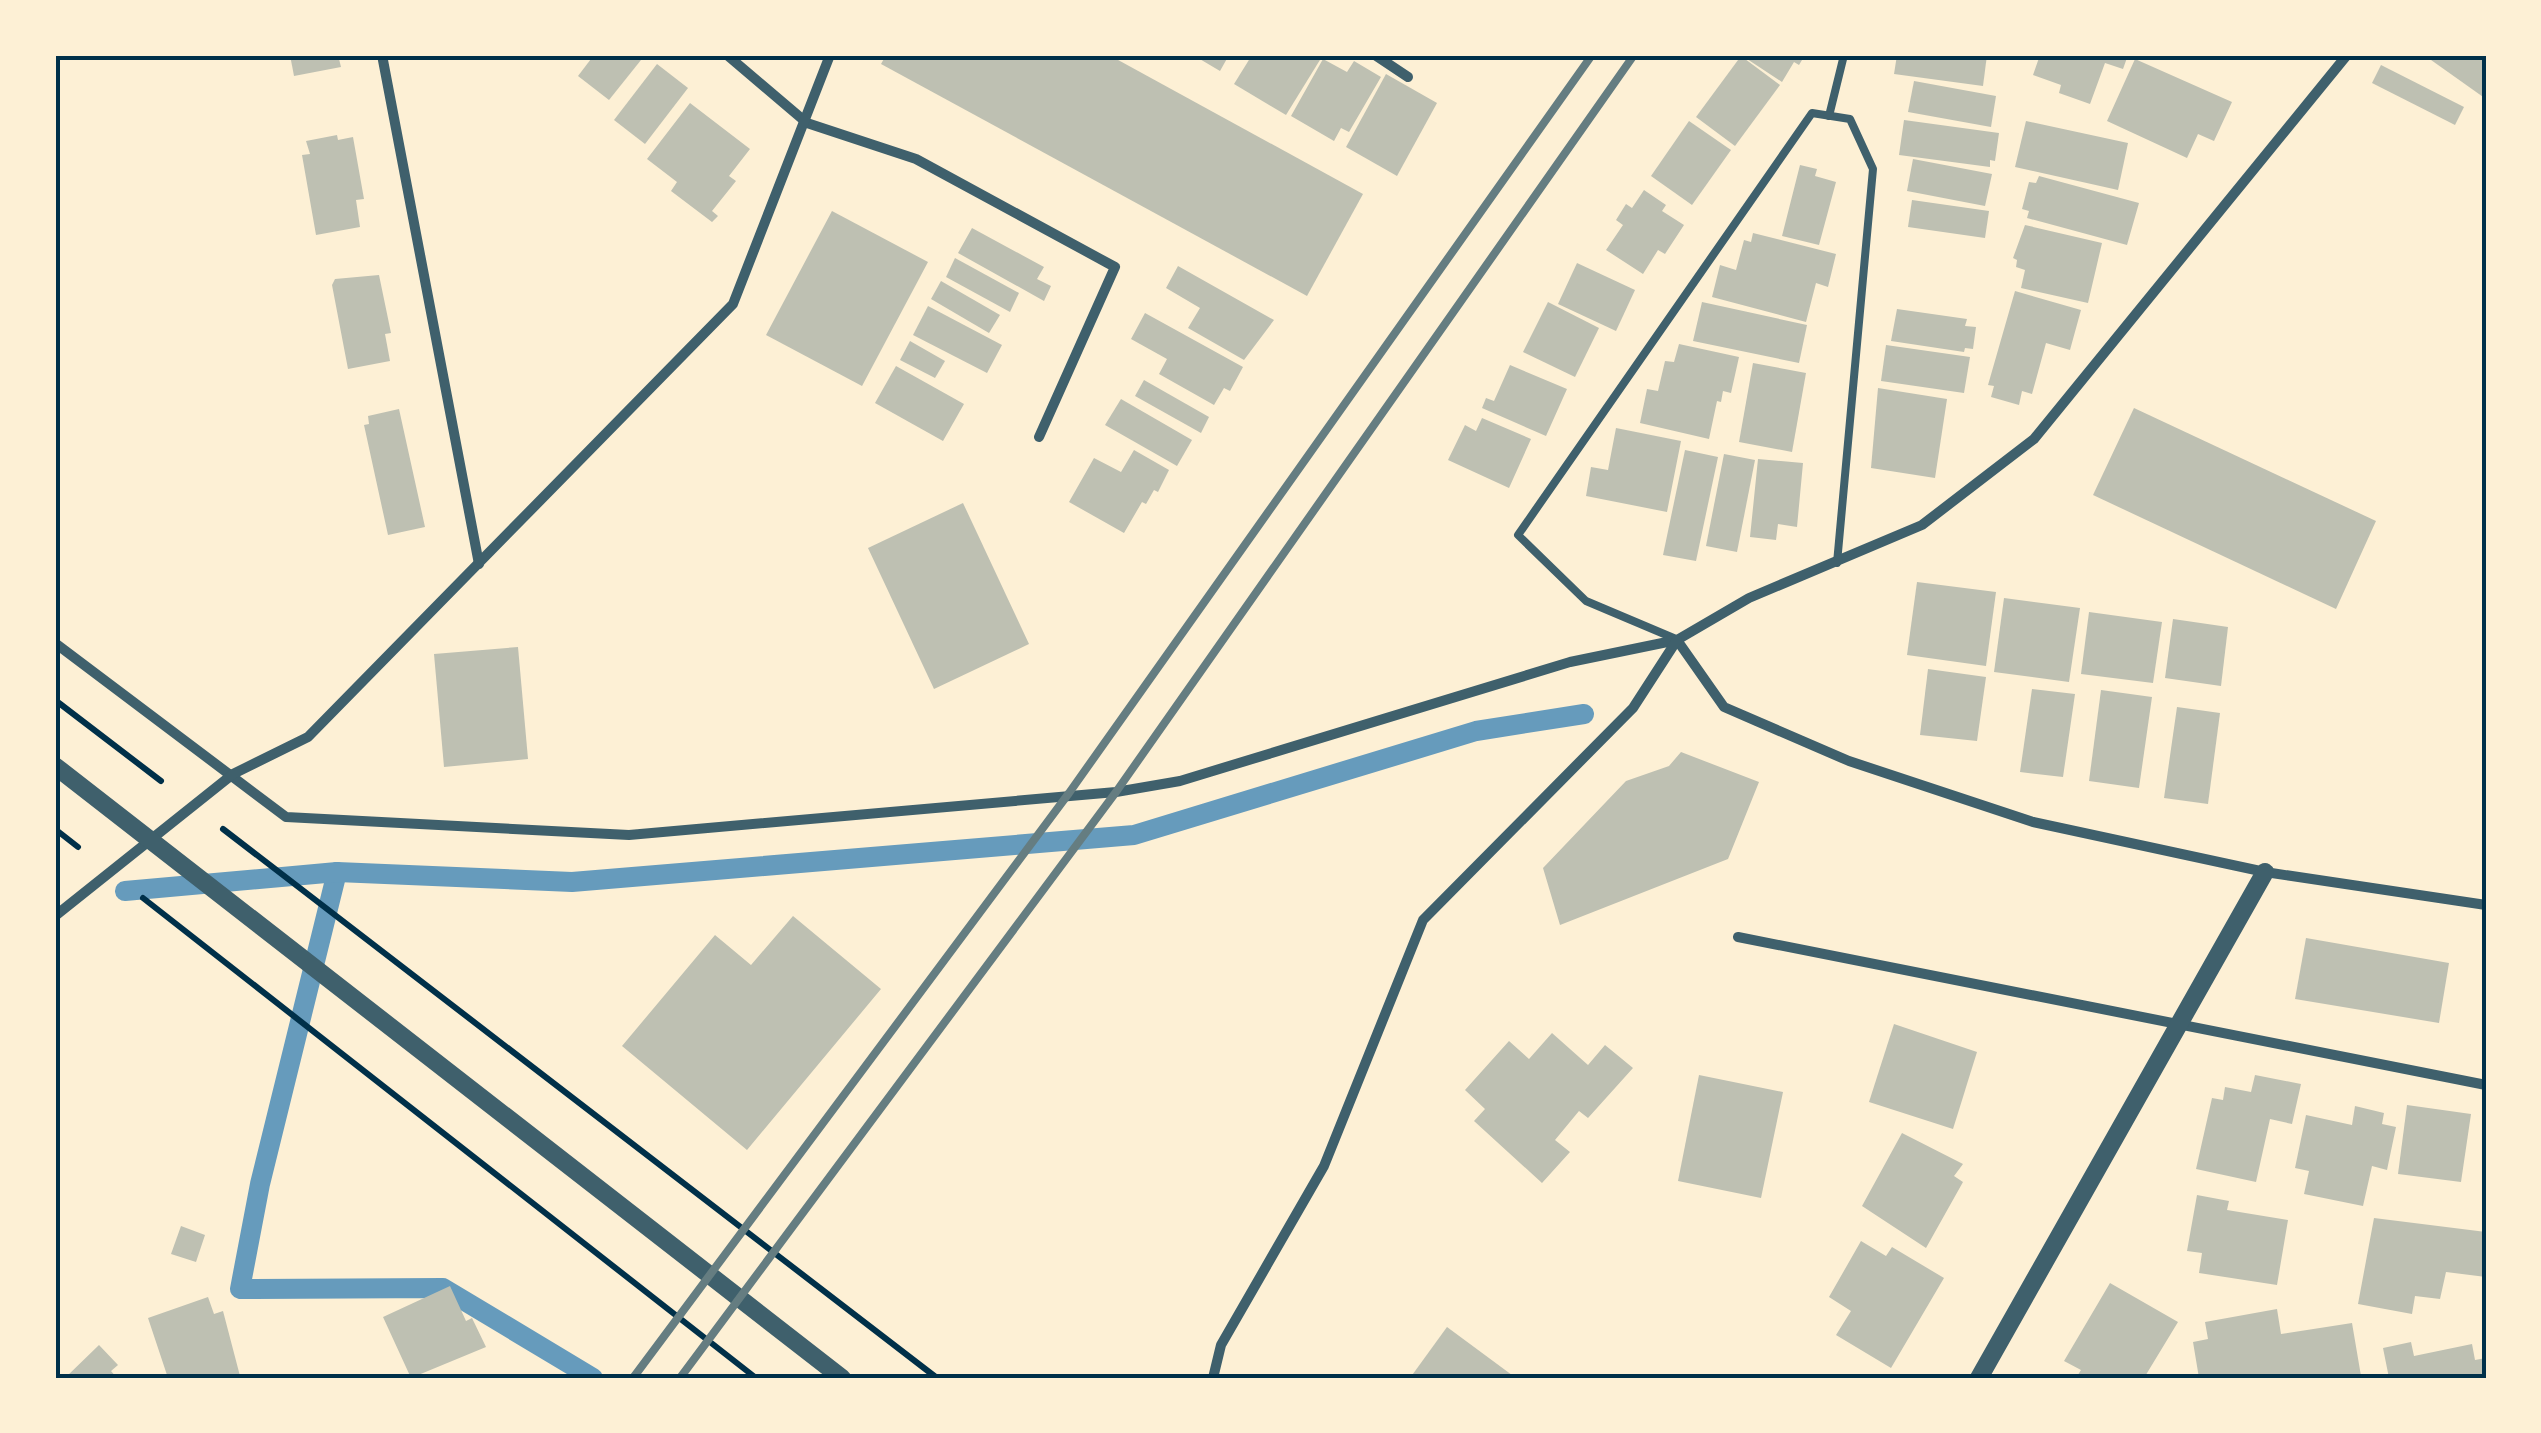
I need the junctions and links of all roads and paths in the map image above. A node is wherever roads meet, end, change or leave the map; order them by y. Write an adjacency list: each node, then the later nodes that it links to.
1 (382, 55): 12 (street)
2 (727, 55): 9 (street)
3 (830, 55): 9 (street)
4 (1375, 55): 7 (street)
5 (1844, 55): 8 (lane)
6 (2347, 55): 11 (street)
7 (1408, 77)
8 (1829, 116): 11 (lane); 13 (lane)
9 (808, 123): 10 (street); 12 (street)
10 (1039, 438)
11 (1836, 562): 13 (street)
12 (478, 564): 17 (street)
13 (1677, 640): 17 (street); 22 (street); 32 (street)
14 (55, 643): 17 (street)
15 (55, 700): 18 (path)
16 (55, 766): 30 (street)
17 (233, 774): 25 (street)
18 (177, 794)
19 (208, 817): 31 (path)
20 (55, 829): 21 (path)
21 (86, 853)
22 (2265, 872): 24 (street); 27 (street)
23 (133, 890): 29 (path)
24 (2486, 905)
25 (55, 916)
26 (1738, 936): 27 (street)
27 (2180, 1022): 28 (street); 33 (street)
28 (2486, 1084)
29 (756, 1378)
30 (842, 1378)
31 (937, 1378)
32 (1214, 1378)
33 (1979, 1378)

